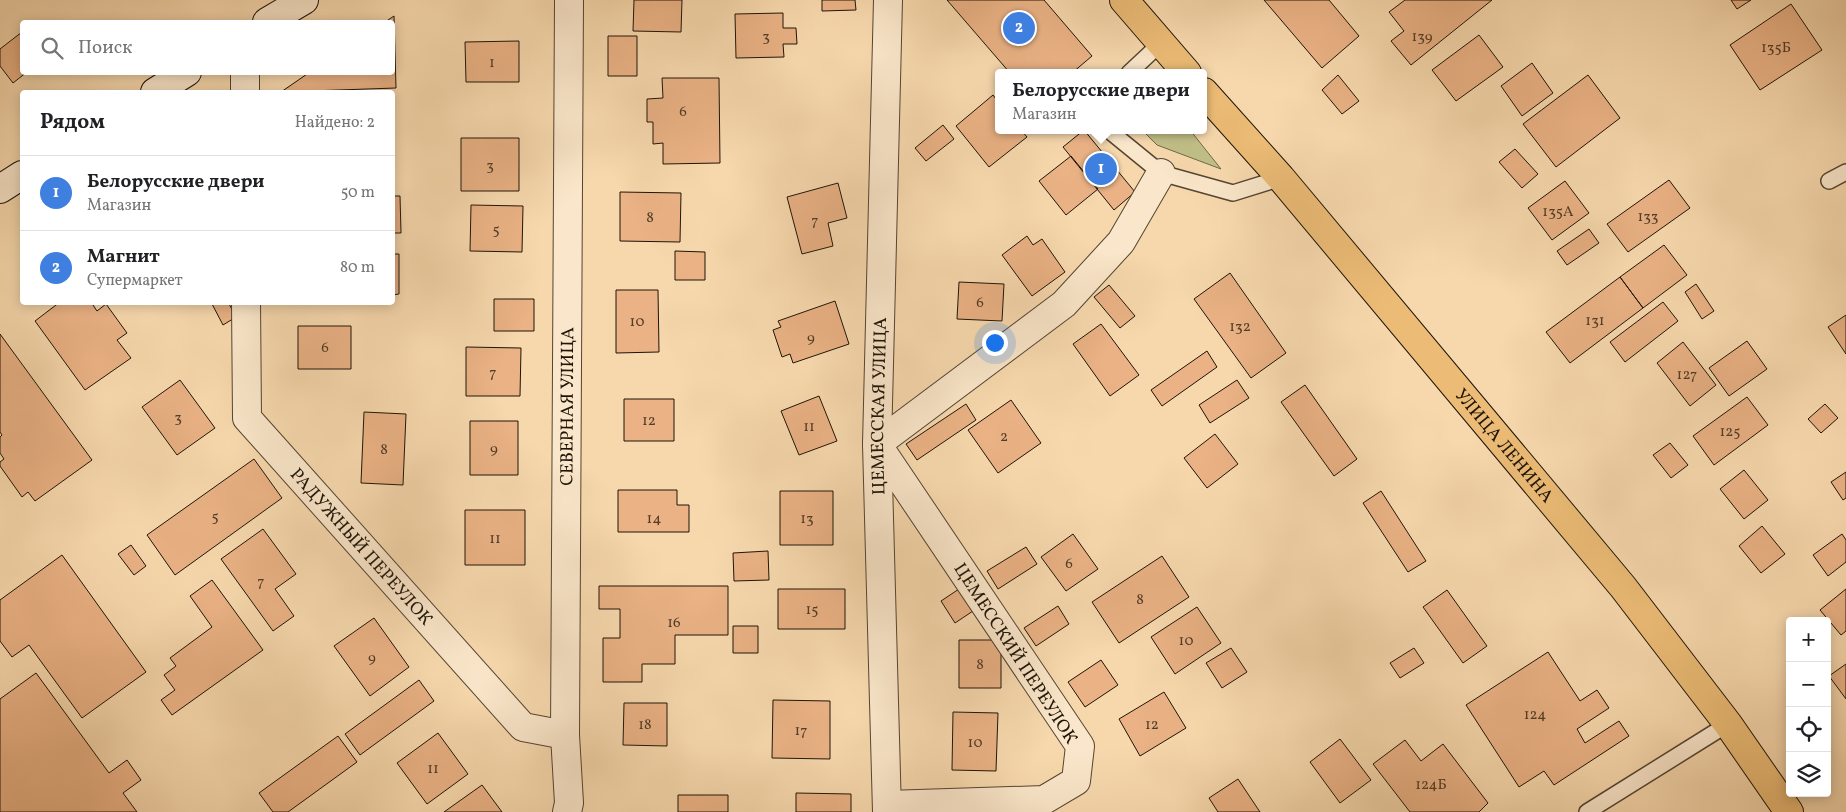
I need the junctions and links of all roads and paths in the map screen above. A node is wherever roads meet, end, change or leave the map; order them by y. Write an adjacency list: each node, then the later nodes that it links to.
1 (304, 0): 5 (street)
2 (569, 0): 22 (street, СЕВЕРНАЯ УЛИЦА)
3 (888, 0): 20 (street, ЦЕМЕССКАЯ УЛИЦА)
4 (1124, 0): 6 (highway)
5 (271, 20)
6 (1161, 43): 7 (lane); 8 (highway)
7 (1133, 69)
8 (1184, 69)
9 (182, 75): 11 (street)
10 (245, 75): 12 (street)
11 (158, 90)
12 (245, 90)
13 (1207, 95): 17 (highway, УЛИЦА ЛЕНИНА)
14 (1114, 134): 16 (lane)
15 (1846, 172): 18 (lane)
16 (1161, 173): 17 (lane); 20 (street)
17 (1281, 178): 21 (highway, УЛИЦА ЛЕНИНА)
18 (1829, 181)
19 (246, 305): 22 (street, РАДУЖНЫЙ ПЕРЕУЛОК)
20 (877, 444): 24 (street, ЦЕМЕССКАЯ УЛИЦА); 24 (street, ЦЕМЕССКИЙ ПЕРЕУЛОК)
21 (1728, 724): 25 (lane); 26 (highway, УЛИЦА ЛЕНИНА)
22 (565, 735): 23 (street, СЕВЕРНАЯ УЛИЦА)
23 (571, 809)
24 (888, 809)
25 (1588, 812)
26 (1789, 812)

